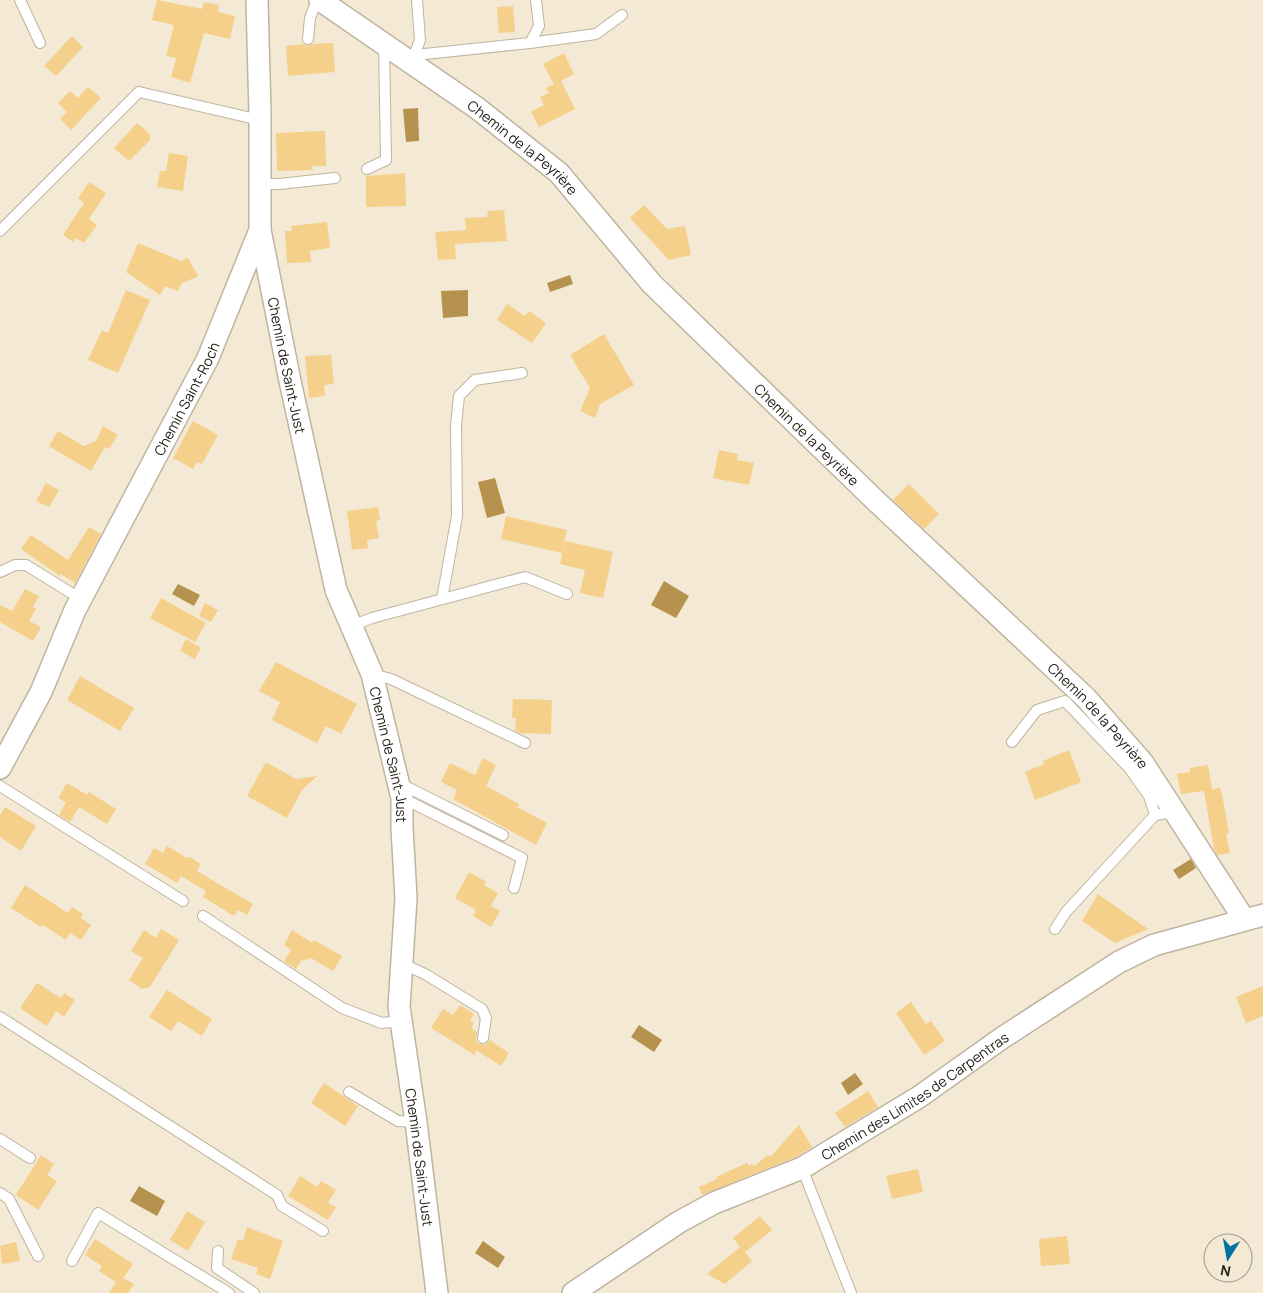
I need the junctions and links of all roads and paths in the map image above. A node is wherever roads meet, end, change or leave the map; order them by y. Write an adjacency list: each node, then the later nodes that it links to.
1 (20, 0): 8 (lane)
2 (257, 0): 12 (street, Chemin Saint-Roch)
3 (318, 0): 7 (lane); 10 (street, Chemin de la Peyrière)
4 (417, 0): 11 (lane)
5 (536, 0): 9 (lane)
6 (622, 15): 9 (lane)
7 (308, 39)
8 (40, 43)
9 (530, 43): 11 (lane)
10 (384, 44): 11 (street, Chemin de la Peyrière); 13 (lane)
11 (409, 56): 30 (street, Chemin de la Peyrière)
12 (260, 120): 15 (street, Chemin Saint-Roch); 17 (lane)
13 (367, 169)
14 (335, 178): 15 (lane)
15 (260, 184): 16 (street, Chemin Saint-Roch)
16 (260, 230): 21 (street, Chemin Saint-Roch); 23 (street, Chemin de Saint-Just)
17 (0, 231)
18 (522, 373): 22 (lane)
19 (0, 572): 21 (lane)
20 (567, 594): 22 (lane)
21 (81, 599): 27 (street, Chemin Saint-Roch)
22 (442, 599): 23 (lane)
23 (352, 626): 24 (street, Chemin de Saint-Just)
24 (372, 674): 26 (lane); 29 (street, Chemin de Saint-Just)
25 (1012, 742): 30 (lane)
26 (525, 743)
27 (2, 758)
28 (0, 786): 33 (lane)
29 (400, 790): 31 (lane); 32 (lane); 37 (street, Chemin de Saint-Just)
30 (1165, 814): 35 (street, Chemin de la Peyrière); 36 (lane)
31 (503, 835)
32 (514, 888)
33 (183, 901)
34 (203, 916): 39 (lane)
35 (1254, 917): 45 (street, Chemin des Limites de Carpentras)
36 (1055, 929)
37 (401, 963): 39 (street, Chemin de Saint-Just); 40 (lane)
38 (0, 1017): 47 (lane)
39 (401, 1021): 42 (street, Chemin de Saint-Just)
40 (482, 1038)
41 (349, 1092): 42 (lane)
42 (416, 1122): 53 (street, Chemin de Saint-Just)
43 (0, 1139): 44 (lane)
44 (30, 1158)
45 (802, 1168): 54 (street, Chemin des Limites de Carpentras); 55 (lane)
46 (0, 1193): 49 (lane)
47 (323, 1231)
48 (218, 1250): 52 (lane)
49 (38, 1256)
50 (72, 1261): 51 (lane)
51 (229, 1293)
52 (254, 1293)
53 (437, 1293)
54 (573, 1293)
55 (851, 1293)

